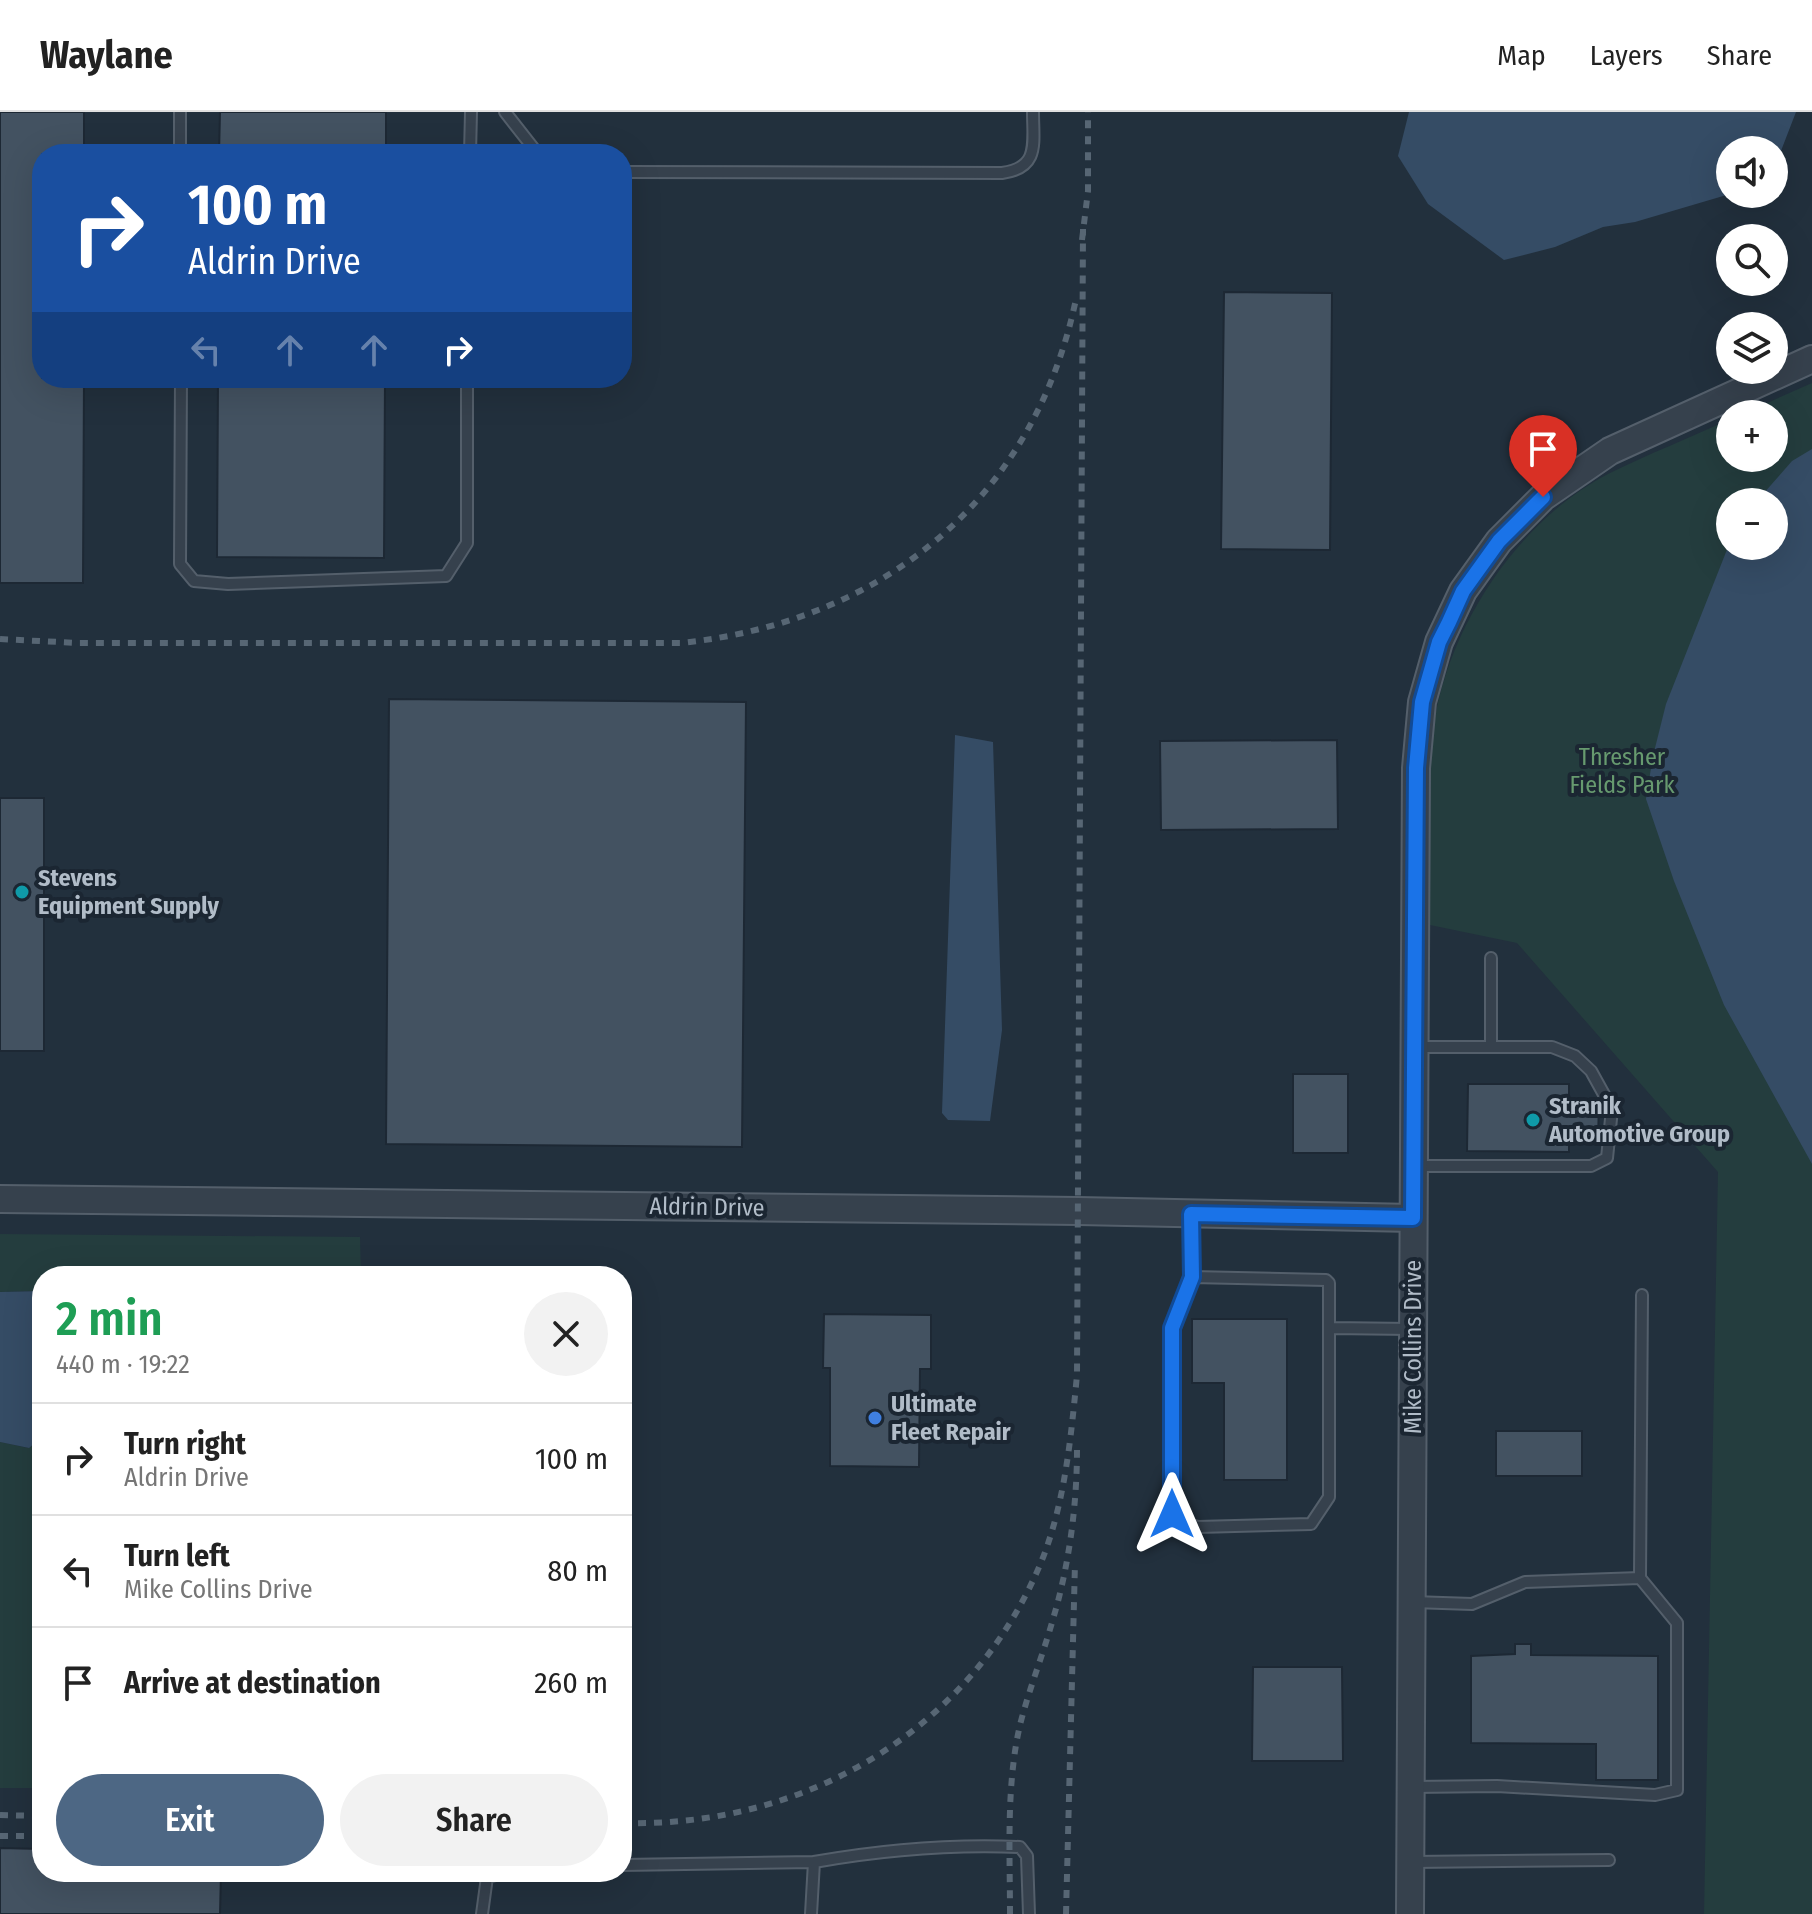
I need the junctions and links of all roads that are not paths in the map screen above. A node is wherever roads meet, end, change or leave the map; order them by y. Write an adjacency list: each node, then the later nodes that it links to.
1 (180, 112): 5 (lane)
2 (471, 112): 6 (lane)
3 (505, 112): 7 (lane)
4 (1033, 112): 8 (lane)
5 (180, 144)
6 (470, 144)
7 (530, 144)
8 (632, 172)
9 (1812, 359): 13 (street, Mike Collins Drive)
10 (181, 388): 11 (lane)
11 (467, 388)
12 (1491, 958): 14 (lane)
13 (1414, 1047): 14 (lane); 15 (street, Mike Collins Drive)
14 (1491, 1047): 15 (lane)
15 (1414, 1166): 18 (street, Mike Collins Drive)
16 (0, 1199): 17 (street, Aldrin Drive)
17 (1191, 1214): 18 (street, Aldrin Drive); 19 (lane)
18 (1413, 1218): 22 (street, Mike Collins Drive)
19 (1192, 1277): 21 (lane); 21 (lane)
20 (1642, 1295): 23 (lane)
21 (1330, 1328): 22 (lane)
22 (1413, 1329): 24 (street, Mike Collins Drive)
23 (1640, 1578): 24 (lane); 25 (lane)
24 (1411, 1602): 25 (street, Mike Collins Drive)
25 (1410, 1787): 28 (street, Mike Collins Drive)
26 (1609, 1860): 28 (lane)
27 (814, 1862): 29 (lane); 32 (lane); 33 (lane)
28 (1410, 1862): 34 (street, Mike Collins Drive)
29 (632, 1865)
30 (486, 1882): 31 (lane)
31 (482, 1914)
32 (811, 1914)
33 (1029, 1914)
34 (1410, 1914)

